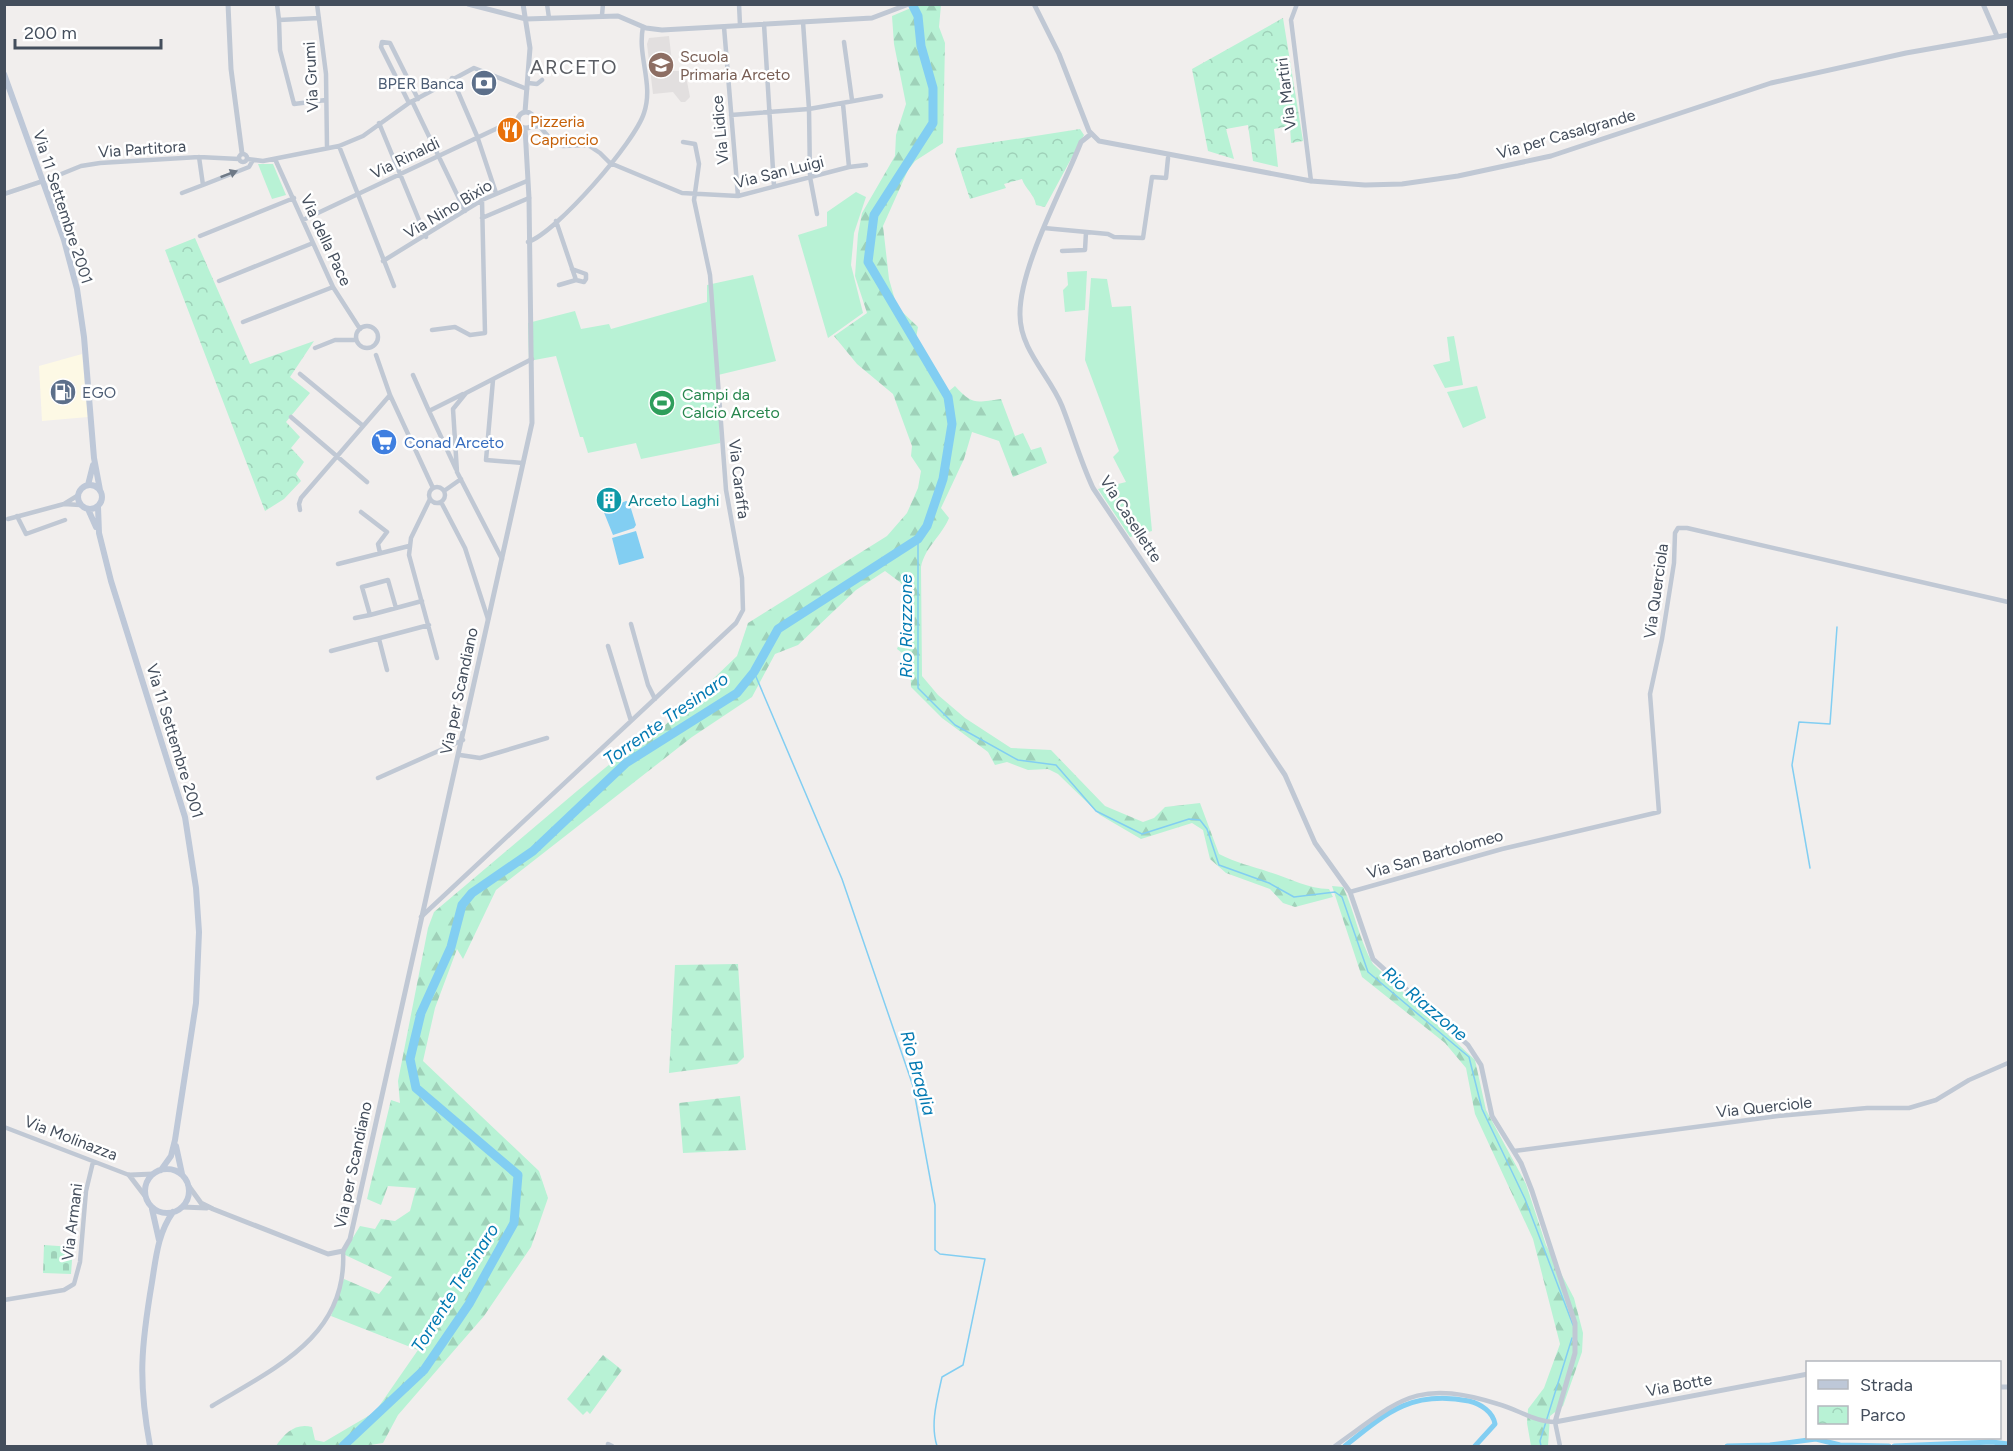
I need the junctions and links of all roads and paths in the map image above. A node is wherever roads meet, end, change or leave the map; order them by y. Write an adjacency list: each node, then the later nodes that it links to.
1 (228, 4): 50 (street)
2 (277, 4): 16 (street)
3 (317, 4): 14 (street, Via Grumi)
4 (468, 4): 17 (street)
5 (524, 4): 17 (street)
6 (547, 4): 15 (street)
7 (603, 4): 13 (street)
8 (739, 4): 20 (street)
9 (909, 4): 18 (street)
10 (1034, 4): 44 (street)
11 (1297, 4): 62 (street, Via Martiri)
12 (1983, 4): 24 (street)
13 (602, 15): 15 (street); 21 (street)
14 (319, 18): 16 (street); 31 (street, Via Grumi)
15 (549, 18): 17 (street)
16 (279, 20): 31 (street)
17 (526, 20): 29 (street)
18 (803, 22): 19 (street); 35 (street)
19 (764, 24): 20 (street); 36 (street)
20 (740, 25): 22 (street)
21 (643, 27): 22 (street); 55 (street)
22 (724, 27): 38 (street, Via Lidice)
23 (2008, 35): 24 (street, Via per Casalgrande)
24 (1997, 36): 62 (street, Via per Casalgrande)
25 (844, 42): 32 (street)
26 (4, 74): 60 (main road, Via 11 Settembre 2001)
27 (452, 78): 29 (street); 33 (street); 45 (street)
28 (542, 80): 29 (street)
29 (528, 86): 37 (street)
30 (881, 96): 32 (street)
31 (326, 100): 48 (street, Via Grumi)
32 (852, 100): 34 (street)
33 (413, 101): 33 (street); 41 (street); 49 (street)
34 (843, 104): 35 (street); 57 (street)
35 (809, 109): 36 (street); 59 (street)
36 (770, 111): 38 (street); 64 (street)
37 (525, 112): 39 (street); 40 (street)
38 (731, 115): 70 (street, Via Lidice)
39 (518, 119): 43 (street); 45 (street, Via Rinaldi)
40 (534, 120): 42 (street, Via San Luigi); 43 (street)
41 (379, 123): 47 (street); 58 (street)
42 (538, 126): 43 (street); 55 (street, Via San Luigi)
43 (526, 128): 61 (street, Via per Scandiano)
44 (1091, 134): 62 (street, Via per Casalgrande); 79 (street, Via Casellette)
45 (477, 136): 49 (street, Via Rinaldi); 66 (street)
46 (683, 142): 69 (street, Via Caraffa)
47 (339, 146): 48 (street); 68 (street)
48 (327, 148): 53 (street)
49 (438, 155): 58 (street, Via Rinaldi); 74 (street)
50 (241, 156): 51 (street, Via Partitora); 54 (street)
51 (199, 157): 60 (street, Via Partitora); 63 (street)
52 (1168, 158): 80 (street)
53 (275, 159): 54 (street); 71 (street, Via della Pace)
54 (250, 160): 63 (street, one-way to 54)
55 (610, 163): 69 (street, Via San Luigi); 78 (street)
56 (866, 165): 57 (street, Via San Luigi)
57 (849, 167): 59 (street, Via San Luigi)
58 (401, 173): 68 (street, Via Rinaldi); 82 (street)
59 (810, 177): 64 (street, Via San Luigi); 75 (street)
60 (46, 180): 67 (street, Via Partitora); 109 (main road, Via 11 Settembre 2001)
61 (527, 181): 66 (street, Via Nino Bixio); 72 (street, Via per Scandiano)
62 (1311, 181)
63 (203, 185): 65 (street)
64 (774, 186): 70 (street, Via San Luigi)
65 (182, 193)
66 (495, 193): 73 (street, Via Nino Bixio)
67 (4, 194)
68 (356, 194): 77 (street, Via Rinaldi); 86 (street)
69 (696, 194): 70 (street, Via San Luigi); 152 (street, Via Caraffa)
70 (738, 196)
71 (294, 198): 77 (street, Via della Pace); 81 (street)
72 (529, 198): 76 (street); 83 (street, Via per Scandiano)
73 (482, 200): 74 (street, Via Nino Bixio); 76 (street)
74 (465, 212): 82 (street, Via Nino Bixio)
75 (817, 214)
76 (482, 218): 95 (street)
77 (303, 220): 84 (street, Via della Pace)
78 (556, 220): 83 (street); 87 (street)
79 (1044, 228): 80 (street); 159 (street, Via Casellette)
80 (1086, 232): 85 (street)
81 (200, 236)
82 (426, 237): 86 (street, Via Nino Bixio)
83 (528, 242): 99 (street, Via per Scandiano)
84 (313, 243): 88 (street); 92 (street, Via della Pace)
85 (1062, 251)
86 (383, 261): 91 (street)
87 (572, 268): 89 (street); 89 (street)
88 (219, 280)
89 (576, 280): 90 (street)
90 (559, 285)
91 (394, 286)
92 (333, 287): 93 (street); 94 (street, Via della Pace)
93 (243, 322)
94 (360, 329): 96 (street); 97 (street)
95 (432, 330)
96 (356, 340): 97 (street); 98 (street)
97 (370, 347): 104 (street)
98 (315, 348)
99 (532, 358): 102 (street); 110 (street, Via per Scandiano)
100 (300, 374): 107 (street)
101 (413, 375): 105 (street)
102 (493, 380): 103 (street); 110 (street)
103 (466, 393): 105 (street); 111 (street)
104 (390, 395): 107 (street); 115 (street)
105 (429, 411): 111 (street)
106 (291, 417): 108 (street)
107 (362, 425): 108 (street)
108 (337, 457): 113 (street); 126 (street)
109 (94, 458): 114 (main road, Via 11 Settembre 2001); 116 (main road, Via 11 Settembre 2001)
110 (523, 463): 135 (street, Via per Scandiano)
111 (457, 472): 112 (street)
112 (461, 480): 117 (street); 135 (street)
113 (367, 482)
114 (88, 485): 116 (main road); 118 (main road)
115 (433, 488): 117 (street); 119 (street)
116 (100, 490): 123 (main road, Via 11 Settembre 2001)
117 (444, 490): 120 (street)
118 (77, 496): 121 (street); 122 (main road)
119 (430, 499): 120 (street); 133 (street)
120 (441, 502): 138 (street)
121 (64, 504): 122 (street); 124 (street)
122 (80, 505): 125 (main road)
123 (98, 507): 125 (main road); 132 (main road, Via 11 Settembre 2001)
124 (50, 509): 128 (street); 131 (street)
125 (88, 509): 132 (main road, Via 11 Settembre 2001)
126 (300, 510)
127 (361, 512): 134 (street)
128 (17, 516): 129 (street); 131 (street)
129 (8, 519)
130 (65, 520): 131 (street)
131 (52, 524)
132 (99, 533): 163 (main road, Via 11 Settembre 2001)
133 (409, 546): 134 (street); 139 (street)
134 (380, 553): 136 (street)
135 (502, 558): 137 (street, Via per Scandiano)
136 (338, 564)
137 (495, 591): 138 (street); 144 (street, Via per Scandiano)
138 (481, 592): 144 (street)
139 (422, 601): 141 (street); 146 (street)
140 (2008, 602): 158 (street, Via Querciola)
141 (396, 608): 142 (street); 142 (street)
142 (370, 615): 143 (street)
143 (355, 618)
144 (488, 619): 155 (street, Via per Scandiano)
145 (631, 624): 152 (street)
146 (429, 626): 147 (street); 150 (street)
147 (379, 639): 149 (street); 151 (street)
148 (608, 646): 153 (street)
149 (331, 651)
150 (437, 658)
151 (387, 670)
152 (655, 699): 153 (street, Via Caraffa)
153 (631, 721): 160 (street, Via Caraffa)
154 (548, 738): 156 (street)
155 (463, 740): 156 (street, Via per Scandiano); 157 (street)
156 (459, 755): 160 (street, Via per Scandiano)
157 (378, 778)
158 (1659, 812): 159 (street, Via San Bartolomeo)
159 (1350, 892): 164 (street, Via San Bartolomeo)
160 (422, 917): 177 (street, Via per Scandiano)
161 (2008, 1063): 164 (street, Via Querciole)
162 (4, 1127): 165 (street, Via Molinazza)
163 (175, 1140): 166 (main road, Via 11 Settembre 2001); 169 (main road, Via 11 Settembre 2001)
164 (1514, 1151): 181 (street, Via San Bartolomeo)
165 (93, 1162): 168 (street, Via Molinazza); 178 (street, Via Armani)
166 (160, 1170): 167 (main road); 169 (main road)
167 (153, 1174): 168 (street, Via Molinazza); 171 (main road)
168 (129, 1175): 171 (street, Via Molinazza)
169 (182, 1175): 170 (main road, Via 11 Settembre 2001)
170 (188, 1185): 173 (main road); 174 (street)
171 (145, 1196): 172 (main road)
172 (151, 1207): 175 (main road); 176 (main road)
173 (182, 1207): 174 (street); 175 (main road)
174 (213, 1209): 177 (street, Via per Scandiano)
175 (173, 1212): 176 (main road)
176 (159, 1240): 182 (main road)
177 (343, 1251): 180 (street, Via per Scandiano)
178 (4, 1300)
179 (1806, 1374): 181 (street, Via Botte)
180 (212, 1406)
181 (1552, 1422): 183 (street); 184 (street)
182 (150, 1446)
183 (1335, 1446)
184 (1560, 1446)

